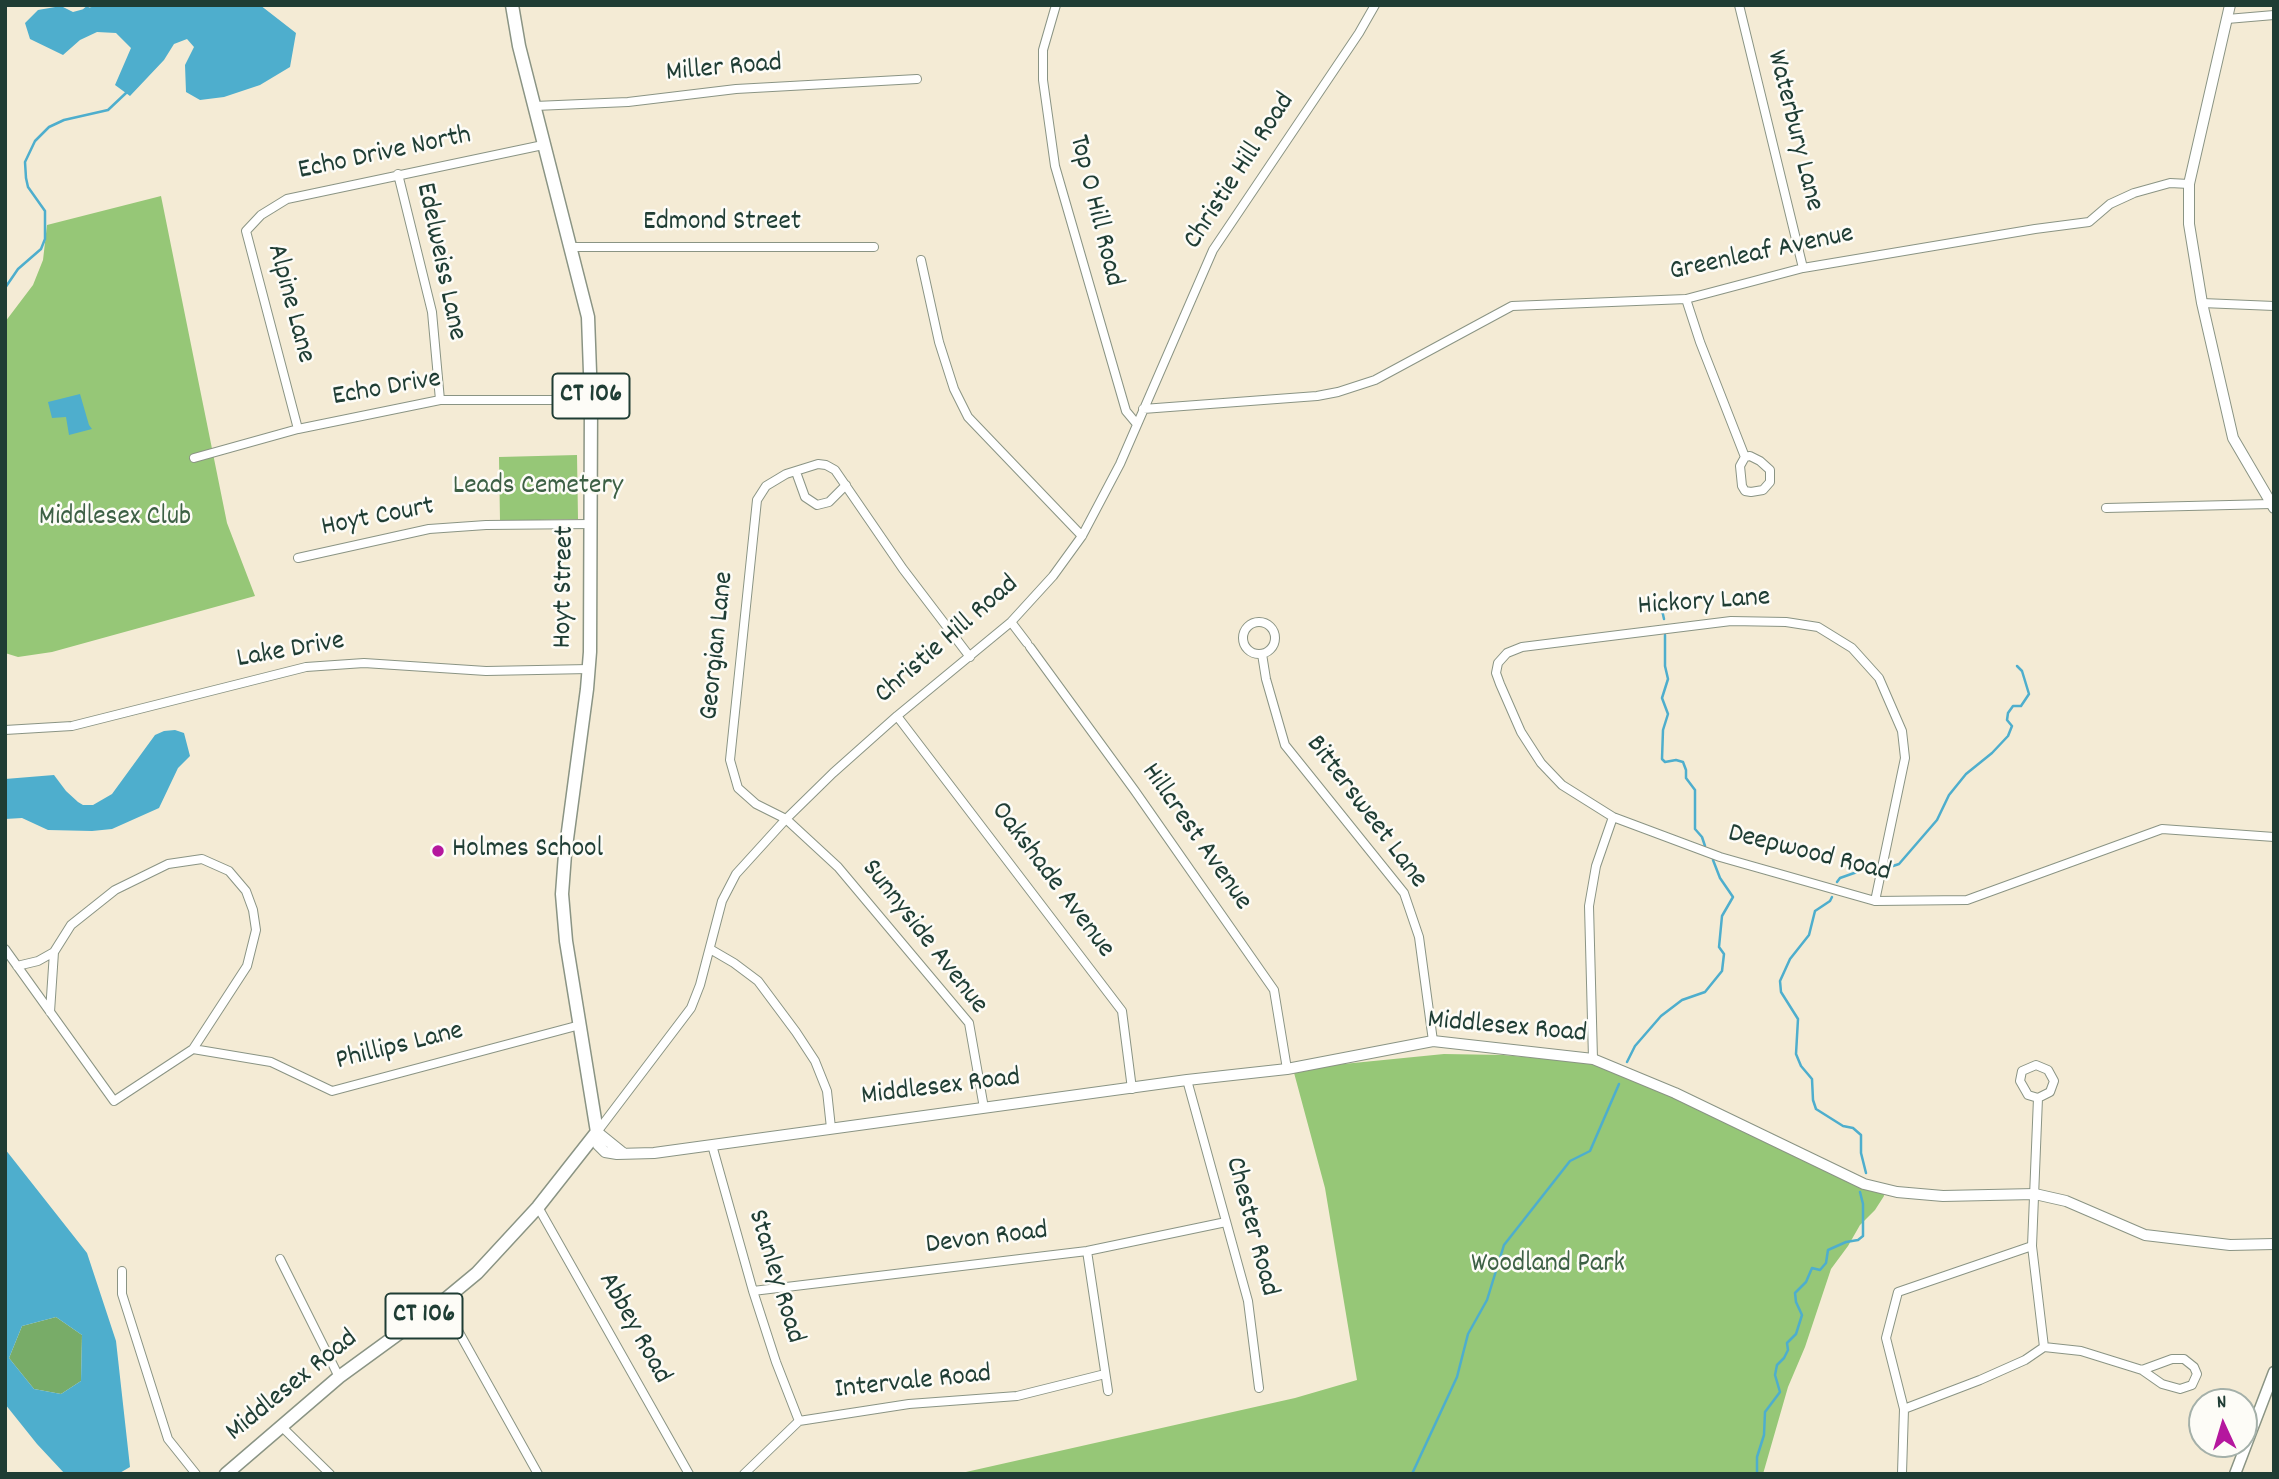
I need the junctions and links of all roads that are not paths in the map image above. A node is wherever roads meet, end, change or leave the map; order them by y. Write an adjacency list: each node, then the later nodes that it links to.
1 (512, 5): 9 (main road, Hoyt Street / CT 106)
2 (1056, 5): 24 (street, Top O Hill Road)
3 (1375, 5): 23 (street, Christie Hill Road)
4 (1739, 5): 17 (street, Waterbury Lane)
5 (2230, 5): 7 (street)
6 (2274, 15): 7 (street)
7 (2227, 19): 12 (street)
8 (917, 79): 9 (street, Miller Road)
9 (535, 106): 10 (main road, Hoyt Street / CT 106)
10 (543, 145): 11 (street, Echo Drive North); 14 (main road, Hoyt Street / CT 106)
11 (398, 174): 13 (street, Echo Drive North); 21 (street, Edelweiss Lane)
12 (2189, 184): 17 (street, Greenleaf Avenue); 19 (street)
13 (246, 231): 25 (street, Alpine Lane)
14 (571, 247): 15 (street, Edmond Street); 22 (main road, Hoyt Street / CT 106)
15 (874, 247)
16 (920, 260): 33 (street)
17 (1803, 268): 18 (street, Greenleaf Avenue)
18 (1686, 299): 23 (street, Greenleaf Avenue); 26 (street)
19 (2203, 303): 20 (street); 30 (street)
20 (2274, 306)
21 (440, 400): 22 (street, Echo Drive); 25 (street, Echo Drive)
22 (591, 400): 32 (main road, Hoyt Street / CT 106)
23 (1143, 409): 24 (street, Christie Hill Road)
24 (1136, 423): 33 (street, Christie Hill Road)
25 (298, 429): 27 (street, Echo Drive)
26 (1745, 457): 26 (street)
27 (194, 458)
28 (796, 472): 29 (street, Georgian Lane); 29 (street); 43 (street, Georgian Lane)
29 (846, 485): 37 (street, Georgian Lane)
30 (2272, 506): 31 (street)
31 (2106, 508)
32 (592, 524): 34 (street, Hoyt Court); 39 (main road, Hoyt Street / CT 106)
33 (1082, 536): 35 (street, Christie Hill Road)
34 (298, 558)
35 (1011, 622): 37 (street, Christie Hill Road); 55 (street, Hillcrest Avenue)
36 (1262, 654): 36 (street, Bittersweet Lane); 52 (street, Bittersweet Lane)
37 (970, 657): 40 (street, Christie Hill Road)
38 (1498, 663): 42 (street, Deepwood Road); 45 (street, Hickory Lane)
39 (589, 669): 41 (street, Lake Drive); 51 (main road, Hoyt Street / CT 106)
40 (897, 716): 43 (street, Christie Hill Road); 57 (street, Oakshade Avenue)
41 (5, 730)
42 (1613, 817): 45 (street, Deepwood Road); 54 (street)
43 (786, 819): 47 (street, Christie Hill Road); 59 (street, Sunnyside Avenue)
44 (2274, 837): 45 (street, Deepwood Road)
45 (1875, 901)
46 (5, 949): 49 (street)
47 (710, 949): 60 (street); 61 (street, Christie Hill Road)
48 (54, 952): 49 (street); 50 (street); 53 (street)
49 (17, 966): 50 (street)
50 (50, 1012): 53 (street)
51 (580, 1025): 53 (street, Phillips Lane); 61 (main road, Hoyt Street / CT 106)
52 (1433, 1041): 54 (street, Middlesex Road); 55 (street, Middlesex Road)
53 (193, 1049)
54 (1593, 1059): 63 (street, Middlesex Road)
55 (1287, 1069): 56 (street, Middlesex Road)
56 (1187, 1080): 57 (street, Middlesex Road); 65 (street, Chester Road)
57 (1132, 1089): 59 (street, Middlesex Road)
58 (2038, 1098): 58 (street); 63 (street)
59 (984, 1108): 60 (street, Middlesex Road)
60 (831, 1128): 62 (street, Middlesex Road)
61 (597, 1132): 62 (street, Middlesex Road); 64 (main road, Middlesex Road / CT 106)
62 (712, 1144): 71 (street, Stanley Road)
63 (2035, 1194): 66 (street, Middlesex Road); 67 (street)
64 (538, 1207): 72 (main road, Middlesex Road / CT 106); 87 (street, Abbey Road)
65 (1226, 1222): 68 (street, Devon Road); 78 (street, Chester Road)
66 (2274, 1244)
67 (2032, 1246): 73 (street); 80 (street)
68 (1087, 1251): 71 (street, Devon Road); 76 (street)
69 (280, 1259): 77 (street)
70 (122, 1271): 83 (street)
71 (753, 1291): 81 (street, Stanley Road)
72 (442, 1302): 77 (main road, Middlesex Road / CT 106); 86 (street)
73 (2044, 1347): 74 (street); 80 (street)
74 (2142, 1370): 74 (street)
75 (2274, 1372): 90 (main road)
76 (1105, 1374): 79 (street); 81 (street, Intervale Road)
77 (339, 1377): 82 (main road, Middlesex Road / CT 106)
78 (1259, 1388)
79 (1108, 1391)
80 (1904, 1409): 89 (street)
81 (799, 1421): 88 (street, Intervale Road)
82 (281, 1426): 84 (main road, Middlesex Road / CT 106); 85 (street)
83 (196, 1474)
84 (226, 1474)
85 (330, 1474)
86 (538, 1474)
87 (689, 1474)
88 (744, 1474)
89 (1903, 1474)
90 (2235, 1474)

